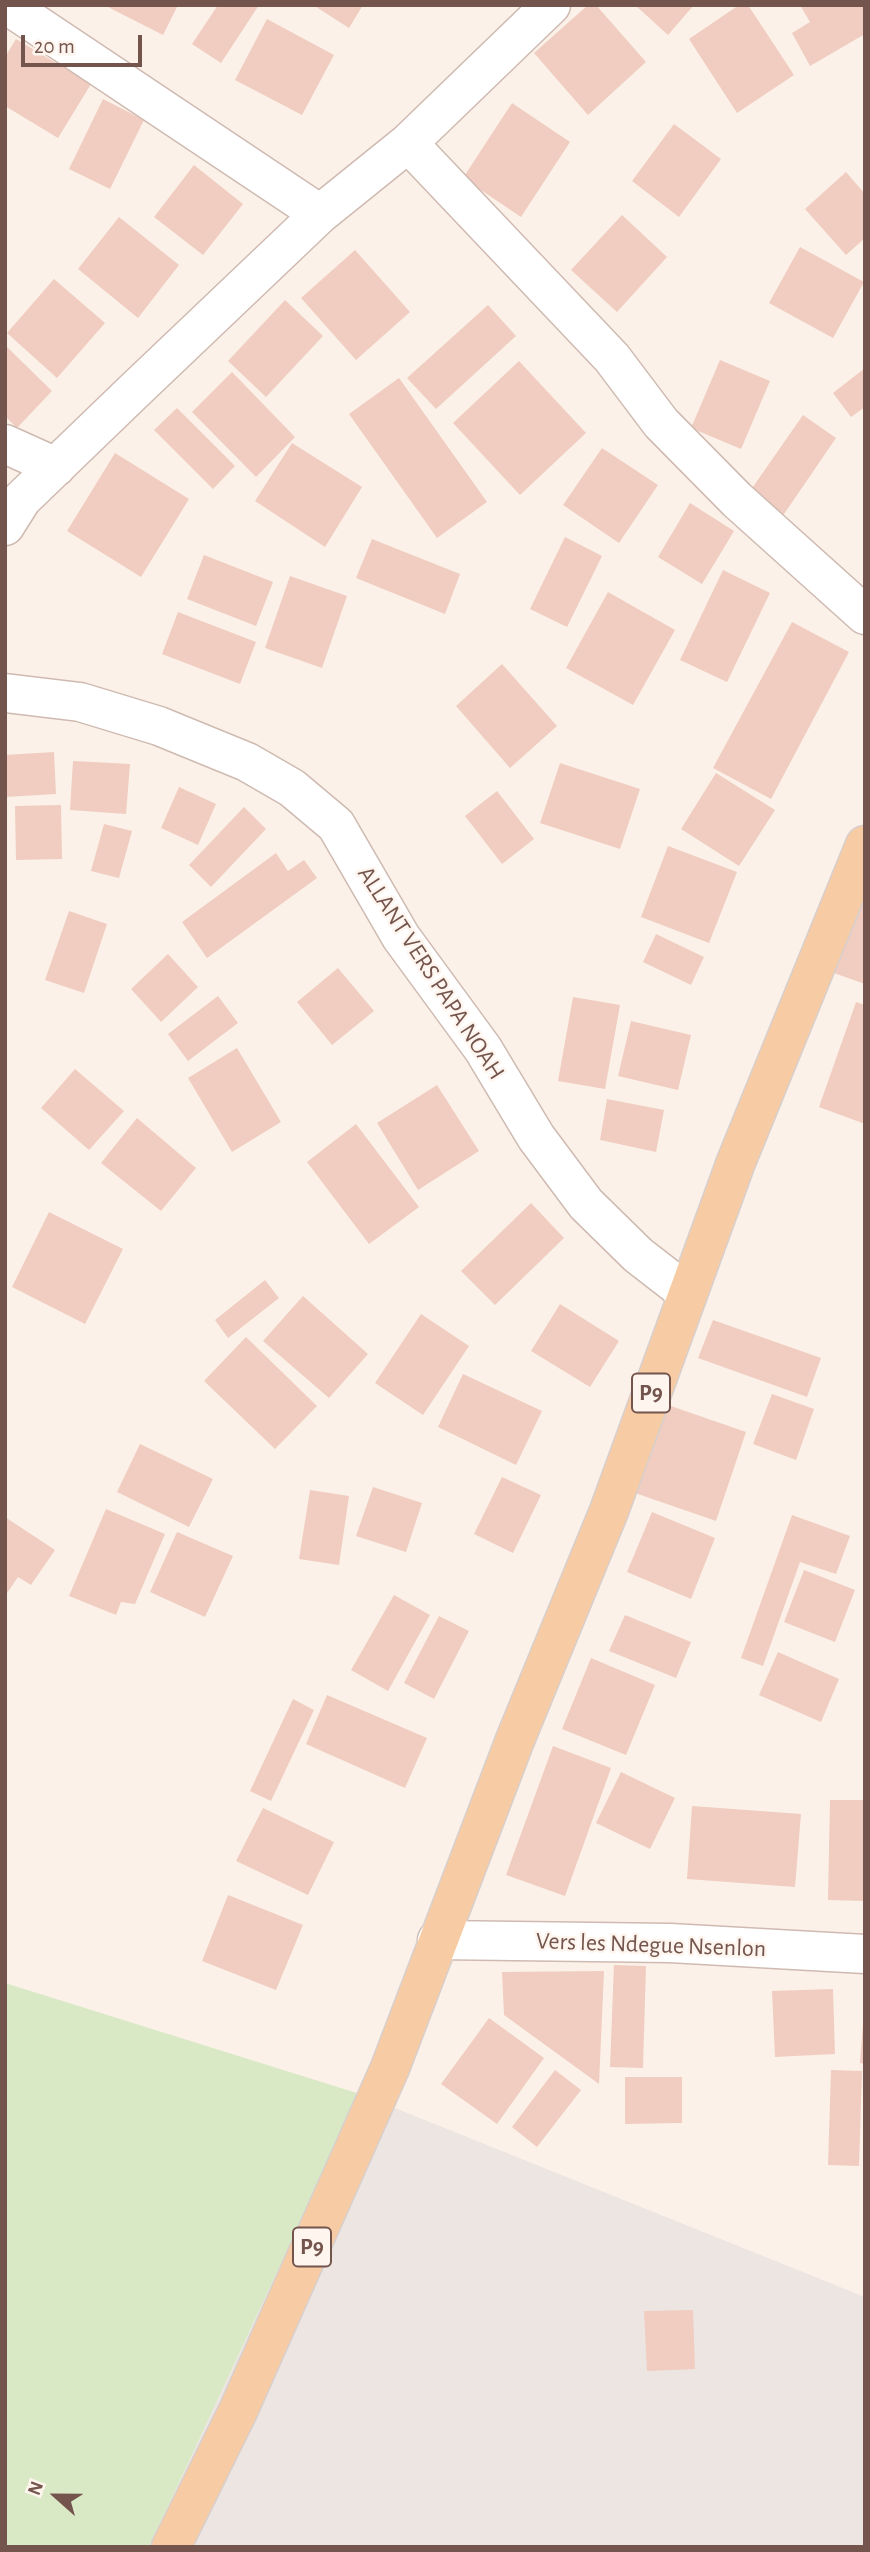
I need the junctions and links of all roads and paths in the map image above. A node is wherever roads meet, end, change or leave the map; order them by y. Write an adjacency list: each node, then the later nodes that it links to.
1 (7, 5): 4 (street)
2 (535, 10): 3 (street)
3 (408, 143): 4 (street); 8 (street)
4 (320, 214): 6 (street)
5 (5, 444): 6 (street)
6 (56, 467): 7 (street)
7 (5, 526)
8 (865, 614)
9 (5, 693): 11 (street, ALLANT VERS PAPA NOAH)
10 (865, 845): 11 (main road, P9)
11 (687, 1293): 12 (main road, P9)
12 (437, 1940): 13 (street, Vers les Ndegue Nsenlon); 14 (main road, P9)
13 (865, 1954)
14 (171, 2547)

